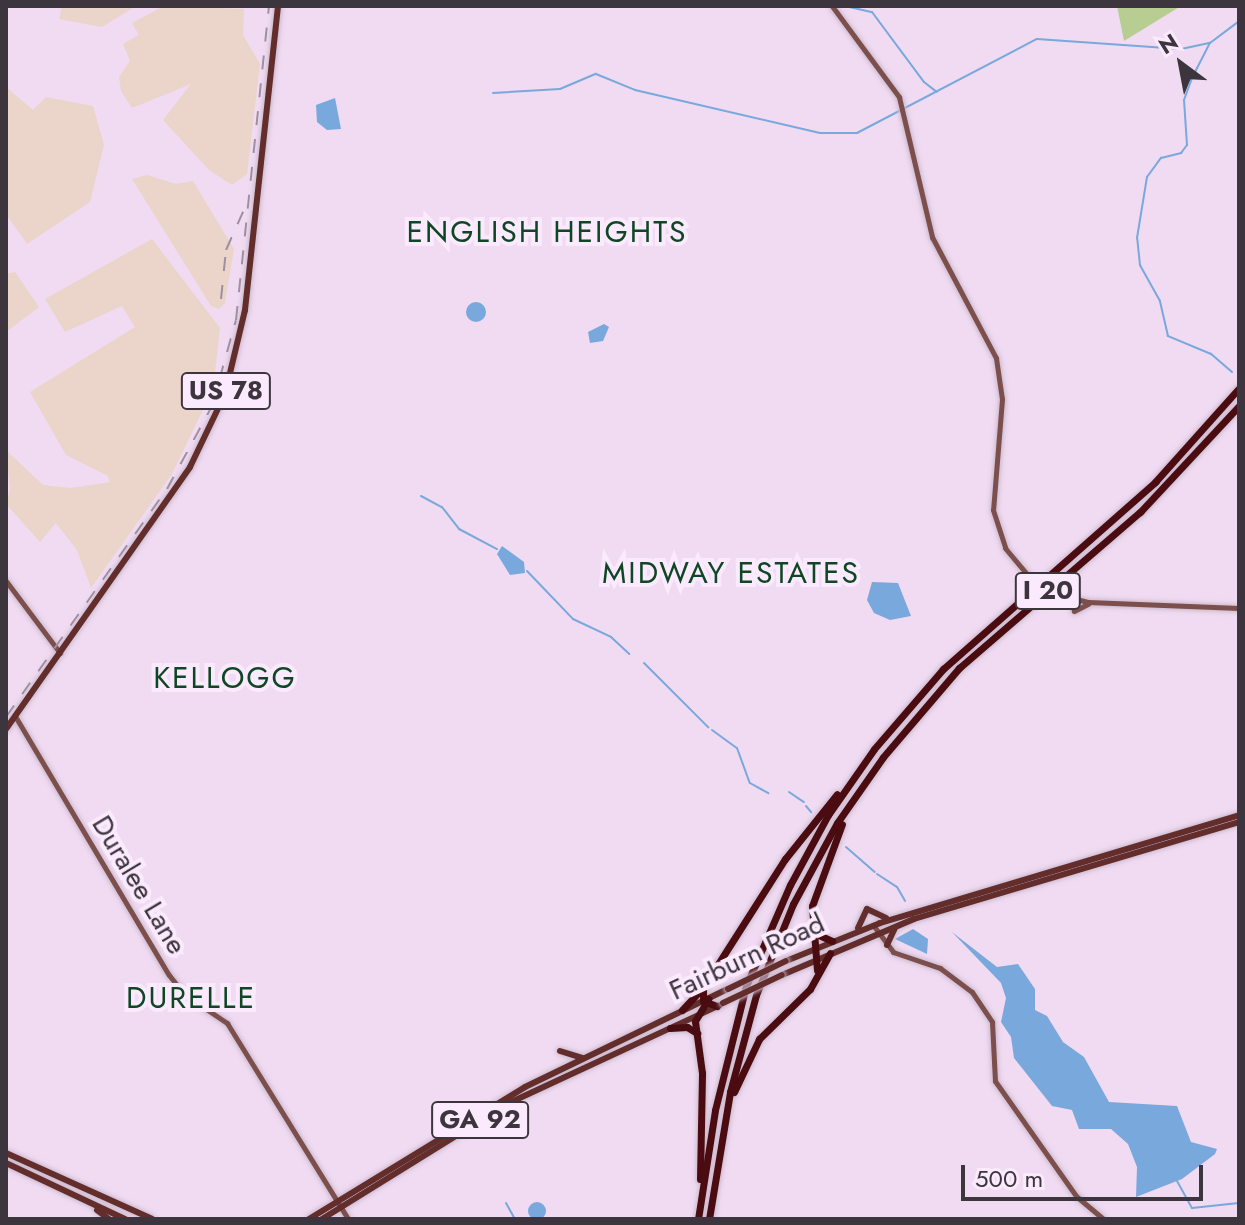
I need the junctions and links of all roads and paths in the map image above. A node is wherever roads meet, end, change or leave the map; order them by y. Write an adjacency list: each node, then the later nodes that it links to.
1 (278, 6): 9 (main road, US 78)
2 (832, 6): 6 (street, bridge)
3 (1239, 388): 12 (highway, I 20)
4 (1239, 406): 13 (highway, I 20)
5 (6, 581): 9 (street)
6 (1070, 599): 7 (street); 7 (street)
7 (1092, 602): 8 (street)
8 (1239, 608)
9 (60, 653): 10 (main road, US 78)
10 (15, 716): 11 (main road, US 78); 44 (street, Duralee Lane)
11 (6, 729)
12 (857, 772): 31 (highway); 51 (highway, I 20)
13 (864, 782): 21 (highway); 40 (highway, I 20)
14 (1239, 815): 16 (main road, Fairburn Road / GA 92)
15 (1239, 822): 17 (main road, Fairburn Road / GA 92)
16 (1070, 864): 17 (main road); 18 (main road, Fairburn Road / GA 92)
17 (1042, 881): 19 (main road, Fairburn Road / GA 92)
18 (894, 918): 20 (main road, Fairburn Road / GA 92); 22 (main road)
19 (902, 924): 23 (main road, Fairburn Road / GA 92); 26 (main road)
20 (873, 925): 22 (main road, Fairburn Road / GA 92); 23 (street)
21 (812, 932): 25 (highway); 27 (highway)
22 (853, 932): 25 (main road, Fairburn Road / GA 92)
23 (877, 933): 24 (main road, Fairburn Road / GA 92); 26 (street)
24 (862, 939): 26 (main road); 28 (main road, Fairburn Road / GA 92)
25 (832, 941): 27 (main road, Fairburn Road / GA 92)
26 (885, 942): 53 (street)
27 (814, 948): 29 (highway); 32 (main road, Fairburn Road / GA 92, bridge)
28 (830, 953): 29 (main road, Fairburn Road / GA 92); 30 (highway)
29 (814, 960): 30 (highway); 33 (main road, Fairburn Road / GA 92, bridge)
30 (817, 972): 40 (highway)
31 (704, 986): 32 (highway); 34 (highway)
32 (705, 1001): 33 (highway); 34 (main road, Fairburn Road / GA 92); 35 (highway)
33 (720, 1004): 35 (main road, Fairburn Road / GA 92)
34 (682, 1010): 39 (main road, Fairburn Road / GA 92)
35 (696, 1016): 36 (main road, Fairburn Road / GA 92); 37 (highway)
36 (670, 1028): 37 (highway); 44 (main road, Fairburn Road / GA 92)
37 (697, 1033): 51 (highway)
38 (560, 1051): 39 (main road)
39 (590, 1057): 44 (main road, Fairburn Road / GA 92)
40 (723, 1124): 52 (highway, I 20)
41 (6, 1153): 45 (main road)
42 (6, 1163): 43 (main road)
43 (49, 1183): 45 (main road); 46 (main road)
44 (339, 1204): 48 (main road, Fairburn Road / GA 92); 49 (main road, Fairburn Road / GA 92); 50 (street, Duralee Lane)
45 (126, 1217): 47 (main road)
46 (109, 1219)
47 (152, 1219)
48 (309, 1219)
49 (322, 1219)
50 (348, 1219)
51 (698, 1219)
52 (709, 1219)
53 (1103, 1219)

